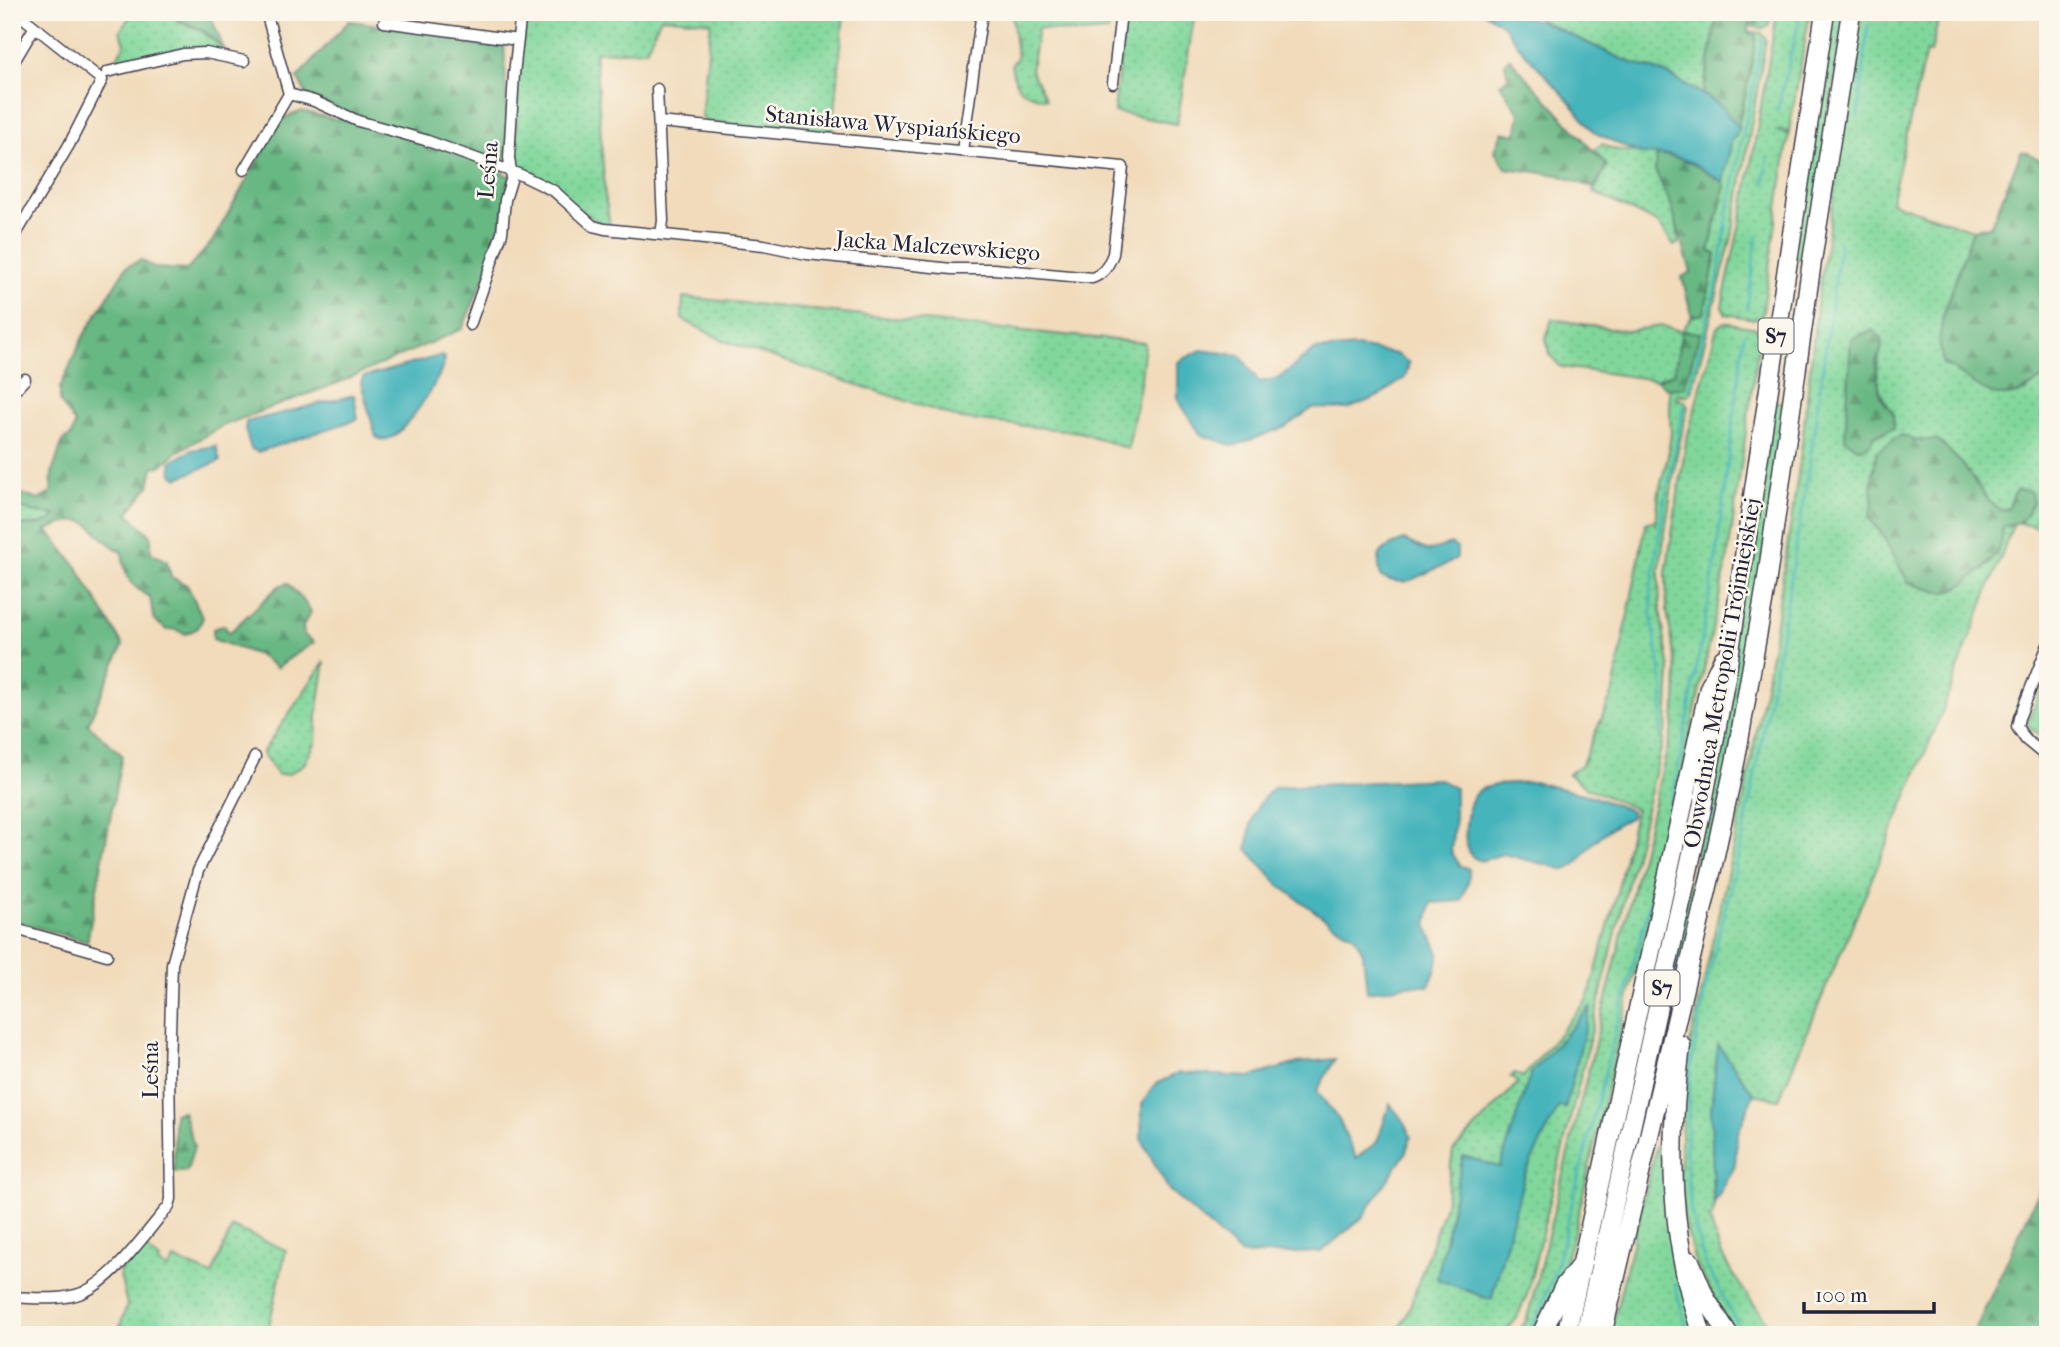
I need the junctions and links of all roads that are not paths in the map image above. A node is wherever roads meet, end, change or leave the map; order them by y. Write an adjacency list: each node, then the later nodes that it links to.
1 (16, 12): 9 (street)
2 (266, 12): 16 (street)
3 (521, 12): 10 (street, Leśna)
4 (982, 12): 18 (street)
5 (1121, 12): 14 (street)
6 (1825, 12): 27 (highway, Obwodnica Metropolii Trójmiejskiej / S7)
7 (1851, 12): 32 (highway, Obwodnica Metropolii Trójmiejskiej / S7)
8 (384, 22): 10 (street)
9 (34, 28): 12 (street); 23 (street)
10 (518, 40): 21 (street, Leśna)
11 (244, 61): 13 (street)
12 (12, 65)
13 (107, 72)
14 (1113, 83)
15 (657, 89): 17 (street)
16 (289, 94): 20 (street); 21 (street)
17 (659, 122): 18 (street, Stanisława Wyspiańskiego); 22 (street)
18 (962, 151): 19 (street, Stanisława Wyspiańskiego)
19 (1123, 166): 22 (street, Jacka Malczewskiego)
20 (244, 170)
21 (511, 173): 22 (street); 24 (street, Leśna)
22 (660, 234)
23 (14, 235)
24 (470, 325)
25 (25, 379): 26 (street)
26 (12, 393)
27 (1732, 640): 35 (highway); 39 (highway, Obwodnica Metropolii Trójmiejskiej / S7)
28 (2048, 646): 30 (street)
29 (255, 757): 36 (street, Leśna)
30 (2048, 758)
31 (12, 928): 33 (street)
32 (1695, 944): 34 (highway); 40 (highway, Obwodnica Metropolii Trójmiejskiej / S7)
33 (107, 955)
34 (1676, 1218): 41 (highway); 42 (highway)
35 (1581, 1265): 37 (highway); 38 (highway)
36 (12, 1297)
37 (1541, 1335)
38 (1566, 1335)
39 (1585, 1335)
40 (1602, 1335)
41 (1702, 1335)
42 (1729, 1335)

